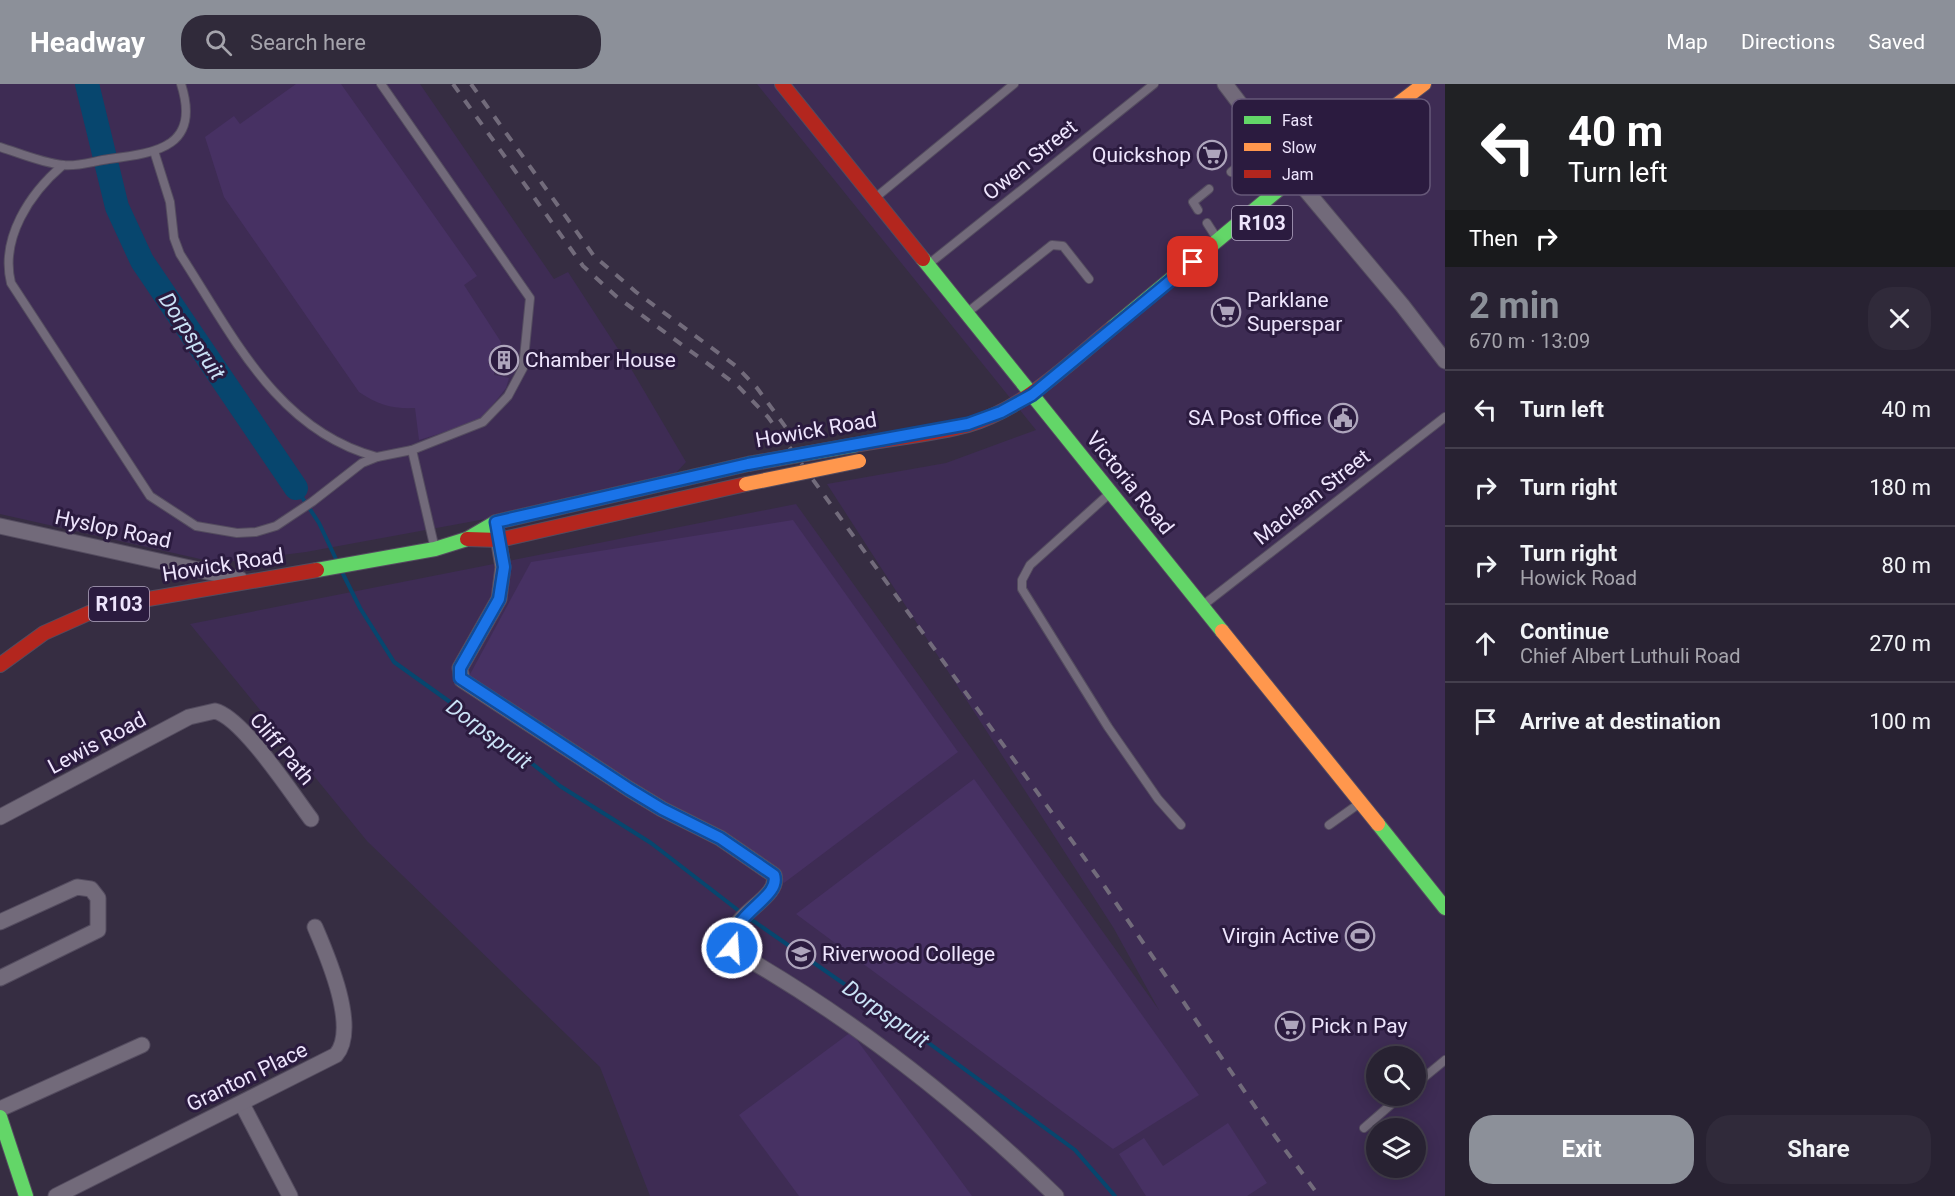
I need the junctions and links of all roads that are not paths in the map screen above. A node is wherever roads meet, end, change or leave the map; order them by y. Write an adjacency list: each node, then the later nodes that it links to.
1 (181, 84): 11 (lane)
2 (381, 84): 29 (lane)
3 (782, 84): 16 (main road, Victoria Road)
4 (1014, 84): 16 (lane)
5 (1154, 84): 20 (lane, Owen Street)
6 (1225, 84): 8 (street)
7 (1424, 84): 9 (main road, R103)
8 (1236, 99)
9 (1405, 99)
10 (0, 147): 12 (lane)
11 (154, 151): 12 (lane); 31 (lane)
12 (63, 165): 23 (lane)
13 (1209, 189): 17 (lane)
14 (1273, 195): 19 (main road, R103)
15 (1306, 195): 25 (street)
16 (873, 199): 20 (main road, Victoria Road)
17 (1198, 210)
18 (1207, 223): 19 (lane)
19 (1219, 240): 26 (main road, R103)
20 (929, 264): 24 (main road, Victoria Road)
21 (0, 279): 23 (lane)
22 (1089, 279): 24 (lane)
23 (11, 283): 31 (lane)
24 (967, 312): 26 (main road, Victoria Road)
25 (1445, 361)
26 (1032, 395): 33 (main road, Victoria Road); 34 (main road, Howick Road / R103, bridge)
27 (1445, 417): 40 (lane, Maclean Street)
28 (998, 429): 30 (main road)
29 (412, 450): 31 (lane); 38 (lane)
30 (915, 450)
31 (377, 457)
32 (864, 460): 37 (main road, Howick Road / R103, bridge)
33 (1110, 493): 40 (main road, Victoria Road); 46 (lane)
34 (496, 522): 36 (main road, Howick Road / R103); 37 (street)
35 (0, 526): 39 (street, Hyslop Road)
36 (467, 539): 37 (main road, Howick Road / R103); 38 (main road, Howick Road / R103)
37 (499, 540): 62 (street)
38 (435, 549): 39 (main road, Howick Road / R103)
39 (253, 581): 41 (main road, Howick Road / R103)
40 (1202, 606): 43 (main road, Victoria Road)
41 (0, 665)
42 (216, 711): 44 (street, Lewis Road); 45 (street, Cliff Path)
43 (1361, 803): 47 (lane); 48 (main road, Victoria Road)
44 (0, 817)
45 (311, 819)
46 (1181, 825)
47 (1329, 825)
48 (1445, 908)
49 (0, 922): 51 (street)
50 (315, 927): 55 (street, Granton Place)
51 (0, 978)
52 (142, 1045): 57 (street)
53 (1445, 1060): 54 (lane)
54 (1426, 1076)
55 (242, 1104): 60 (street, Granton Place); 61 (street)
56 (1389, 1106): 58 (lane)
57 (1, 1118): 59 (main road)
58 (1364, 1128)
59 (26, 1196)
60 (56, 1196)
61 (290, 1196)
62 (1056, 1196)

